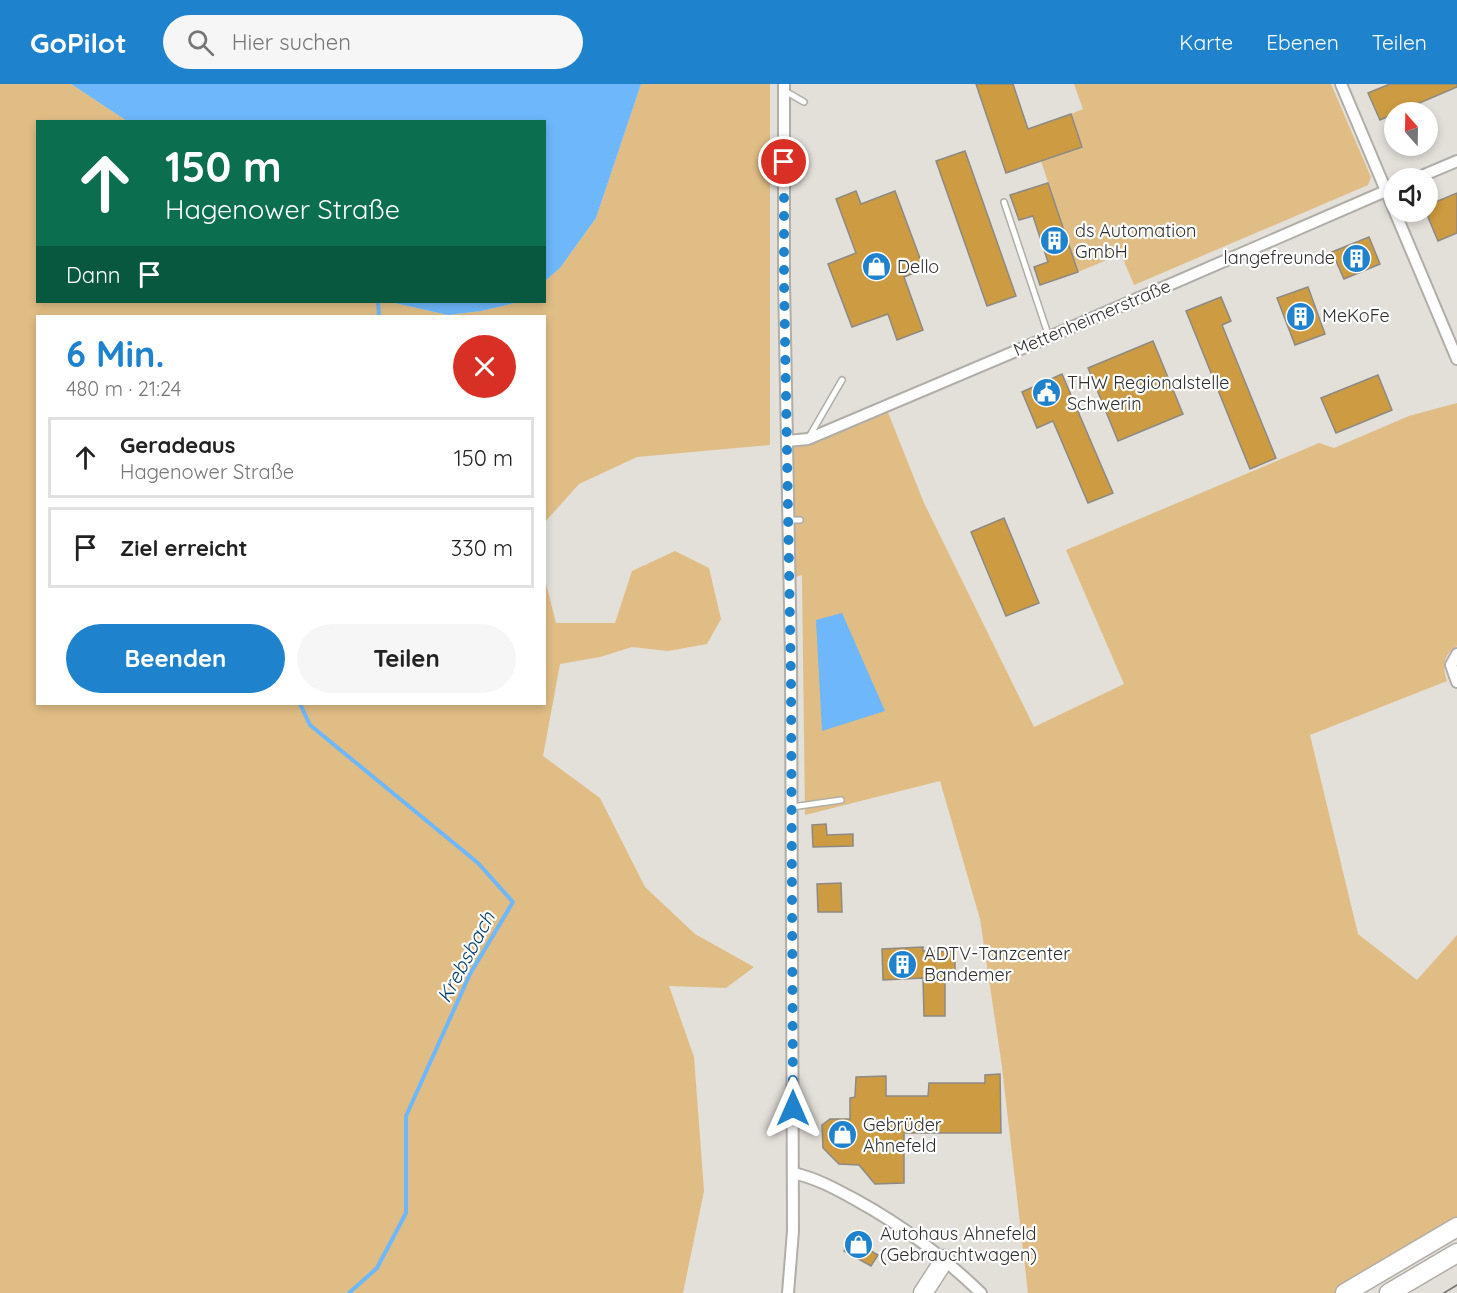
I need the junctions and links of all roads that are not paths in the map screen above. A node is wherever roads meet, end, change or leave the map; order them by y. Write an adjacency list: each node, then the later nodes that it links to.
1 (1343, 85): 6 (street)
2 (784, 87): 3 (lane); 14 (street)
3 (804, 102)
4 (1457, 161): 5 (street)
5 (1438, 169)
6 (1384, 176)
7 (1384, 192): 10 (street, Mettenheimerstraße)
8 (1004, 202): 10 (lane)
9 (1403, 222): 11 (street)
10 (1049, 337): 13 (street, Mettenheimerstraße)
11 (1457, 359)
12 (842, 380): 13 (lane)
13 (808, 439): 14 (street, Mettenheimerstraße)
14 (787, 441): 18 (street)
15 (1457, 654): 16 (street)
16 (1457, 682)
17 (841, 800): 18 (lane)
18 (792, 807): 19 (street)
19 (793, 1173): 22 (street); 23 (street)
20 (1457, 1227): 26 (highway)
21 (1457, 1253): 27 (highway)
22 (945, 1259): 24 (highway); 25 (street)
23 (788, 1293)
24 (923, 1293)
25 (981, 1293)
26 (1345, 1293)
27 (1389, 1293)

